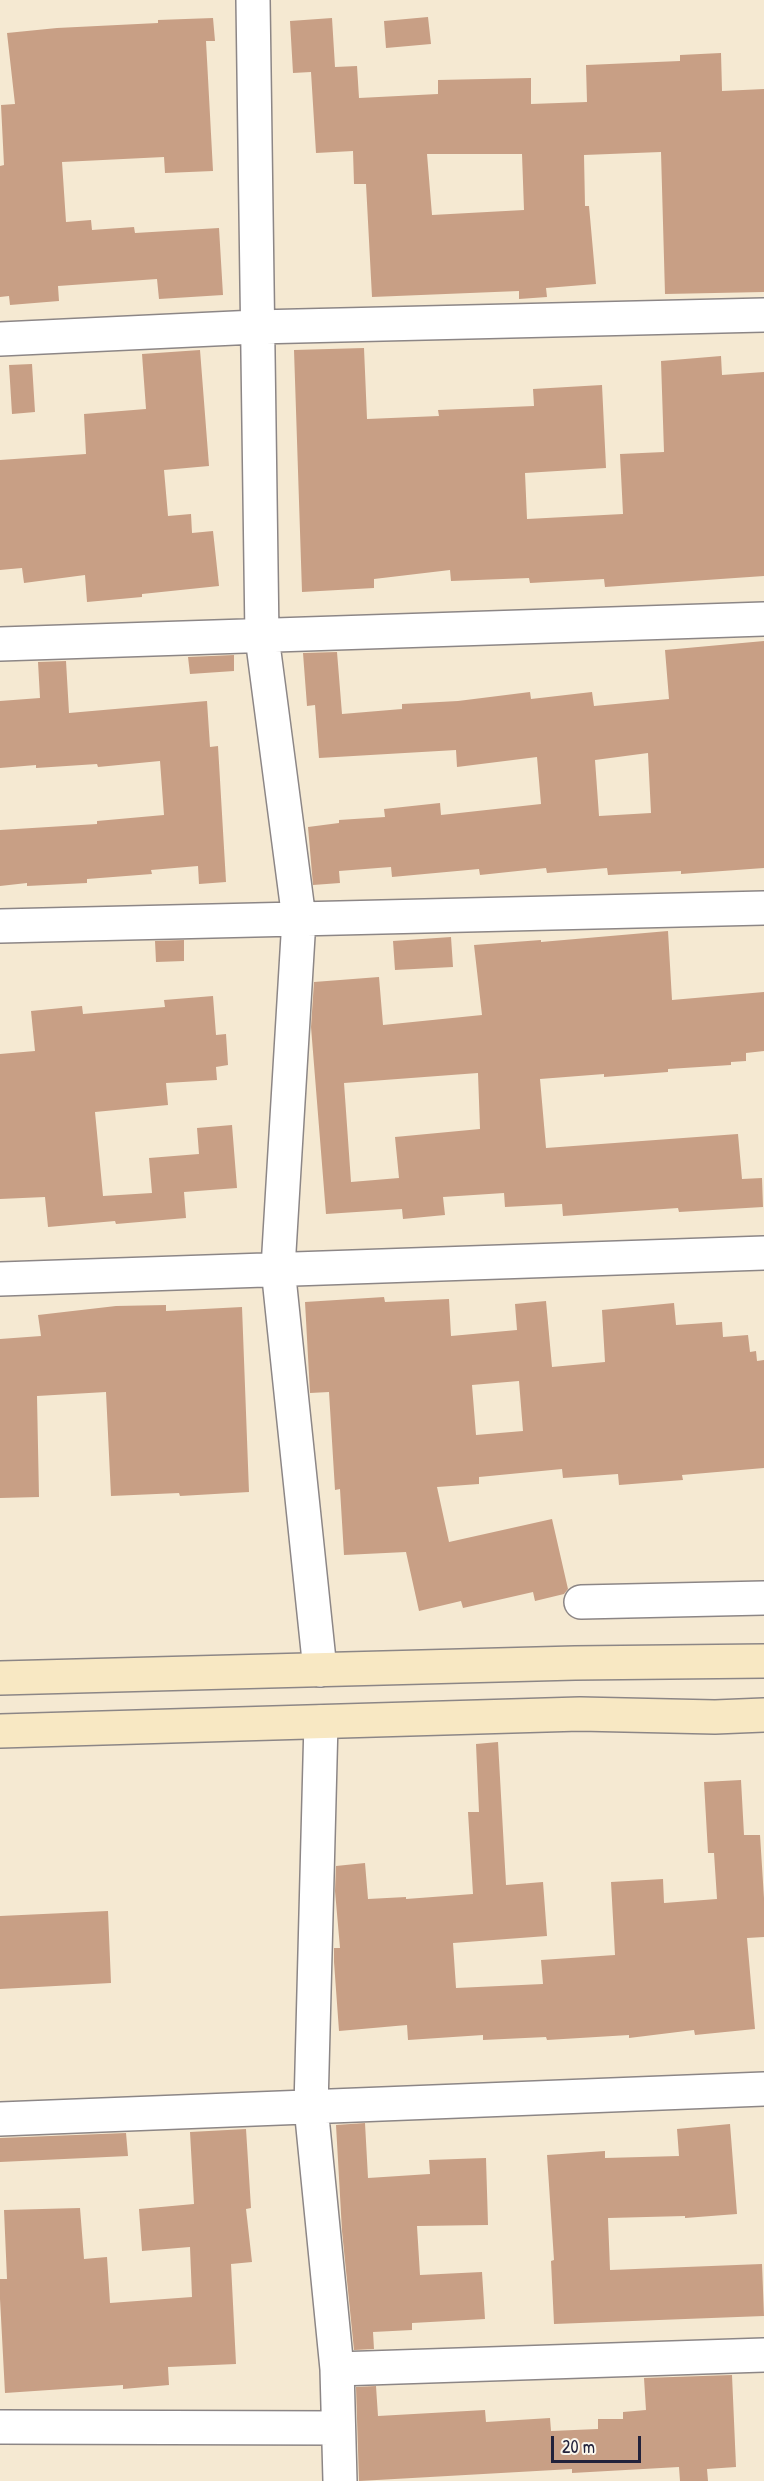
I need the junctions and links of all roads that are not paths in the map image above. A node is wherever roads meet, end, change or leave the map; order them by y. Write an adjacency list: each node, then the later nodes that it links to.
1 (253, 0): 3 (street)
2 (764, 315): 3 (street)
3 (256, 327): 4 (street); 6 (street)
4 (0, 339)
5 (764, 619): 6 (street)
6 (262, 637): 7 (street); 9 (street)
7 (0, 644)
8 (764, 908): 9 (street)
9 (299, 919): 10 (street); 12 (street)
10 (0, 926)
11 (764, 1253): 12 (street)
12 (278, 1268): 13 (street); 19 (street)
13 (0, 1279)
14 (764, 1598): 15 (street)
15 (581, 1602)
16 (764, 1661): 18 (main road)
17 (575, 1663): 18 (main road); 19 (main road); 21 (main road)
18 (718, 1663): 23 (main road)
19 (320, 1670): 20 (main road)
20 (0, 1678)
21 (580, 1714): 23 (main road); 24 (main road)
22 (764, 1715): 23 (main road)
23 (715, 1717)
24 (321, 1722): 25 (main road); 27 (street)
25 (0, 1731)
26 (764, 2089): 27 (street)
27 (311, 2107): 28 (street); 30 (street)
28 (0, 2119)
29 (764, 2355): 30 (street)
30 (337, 2369): 32 (street)
31 (0, 2427): 32 (street)
32 (338, 2428): 33 (street)
33 (340, 2481)

